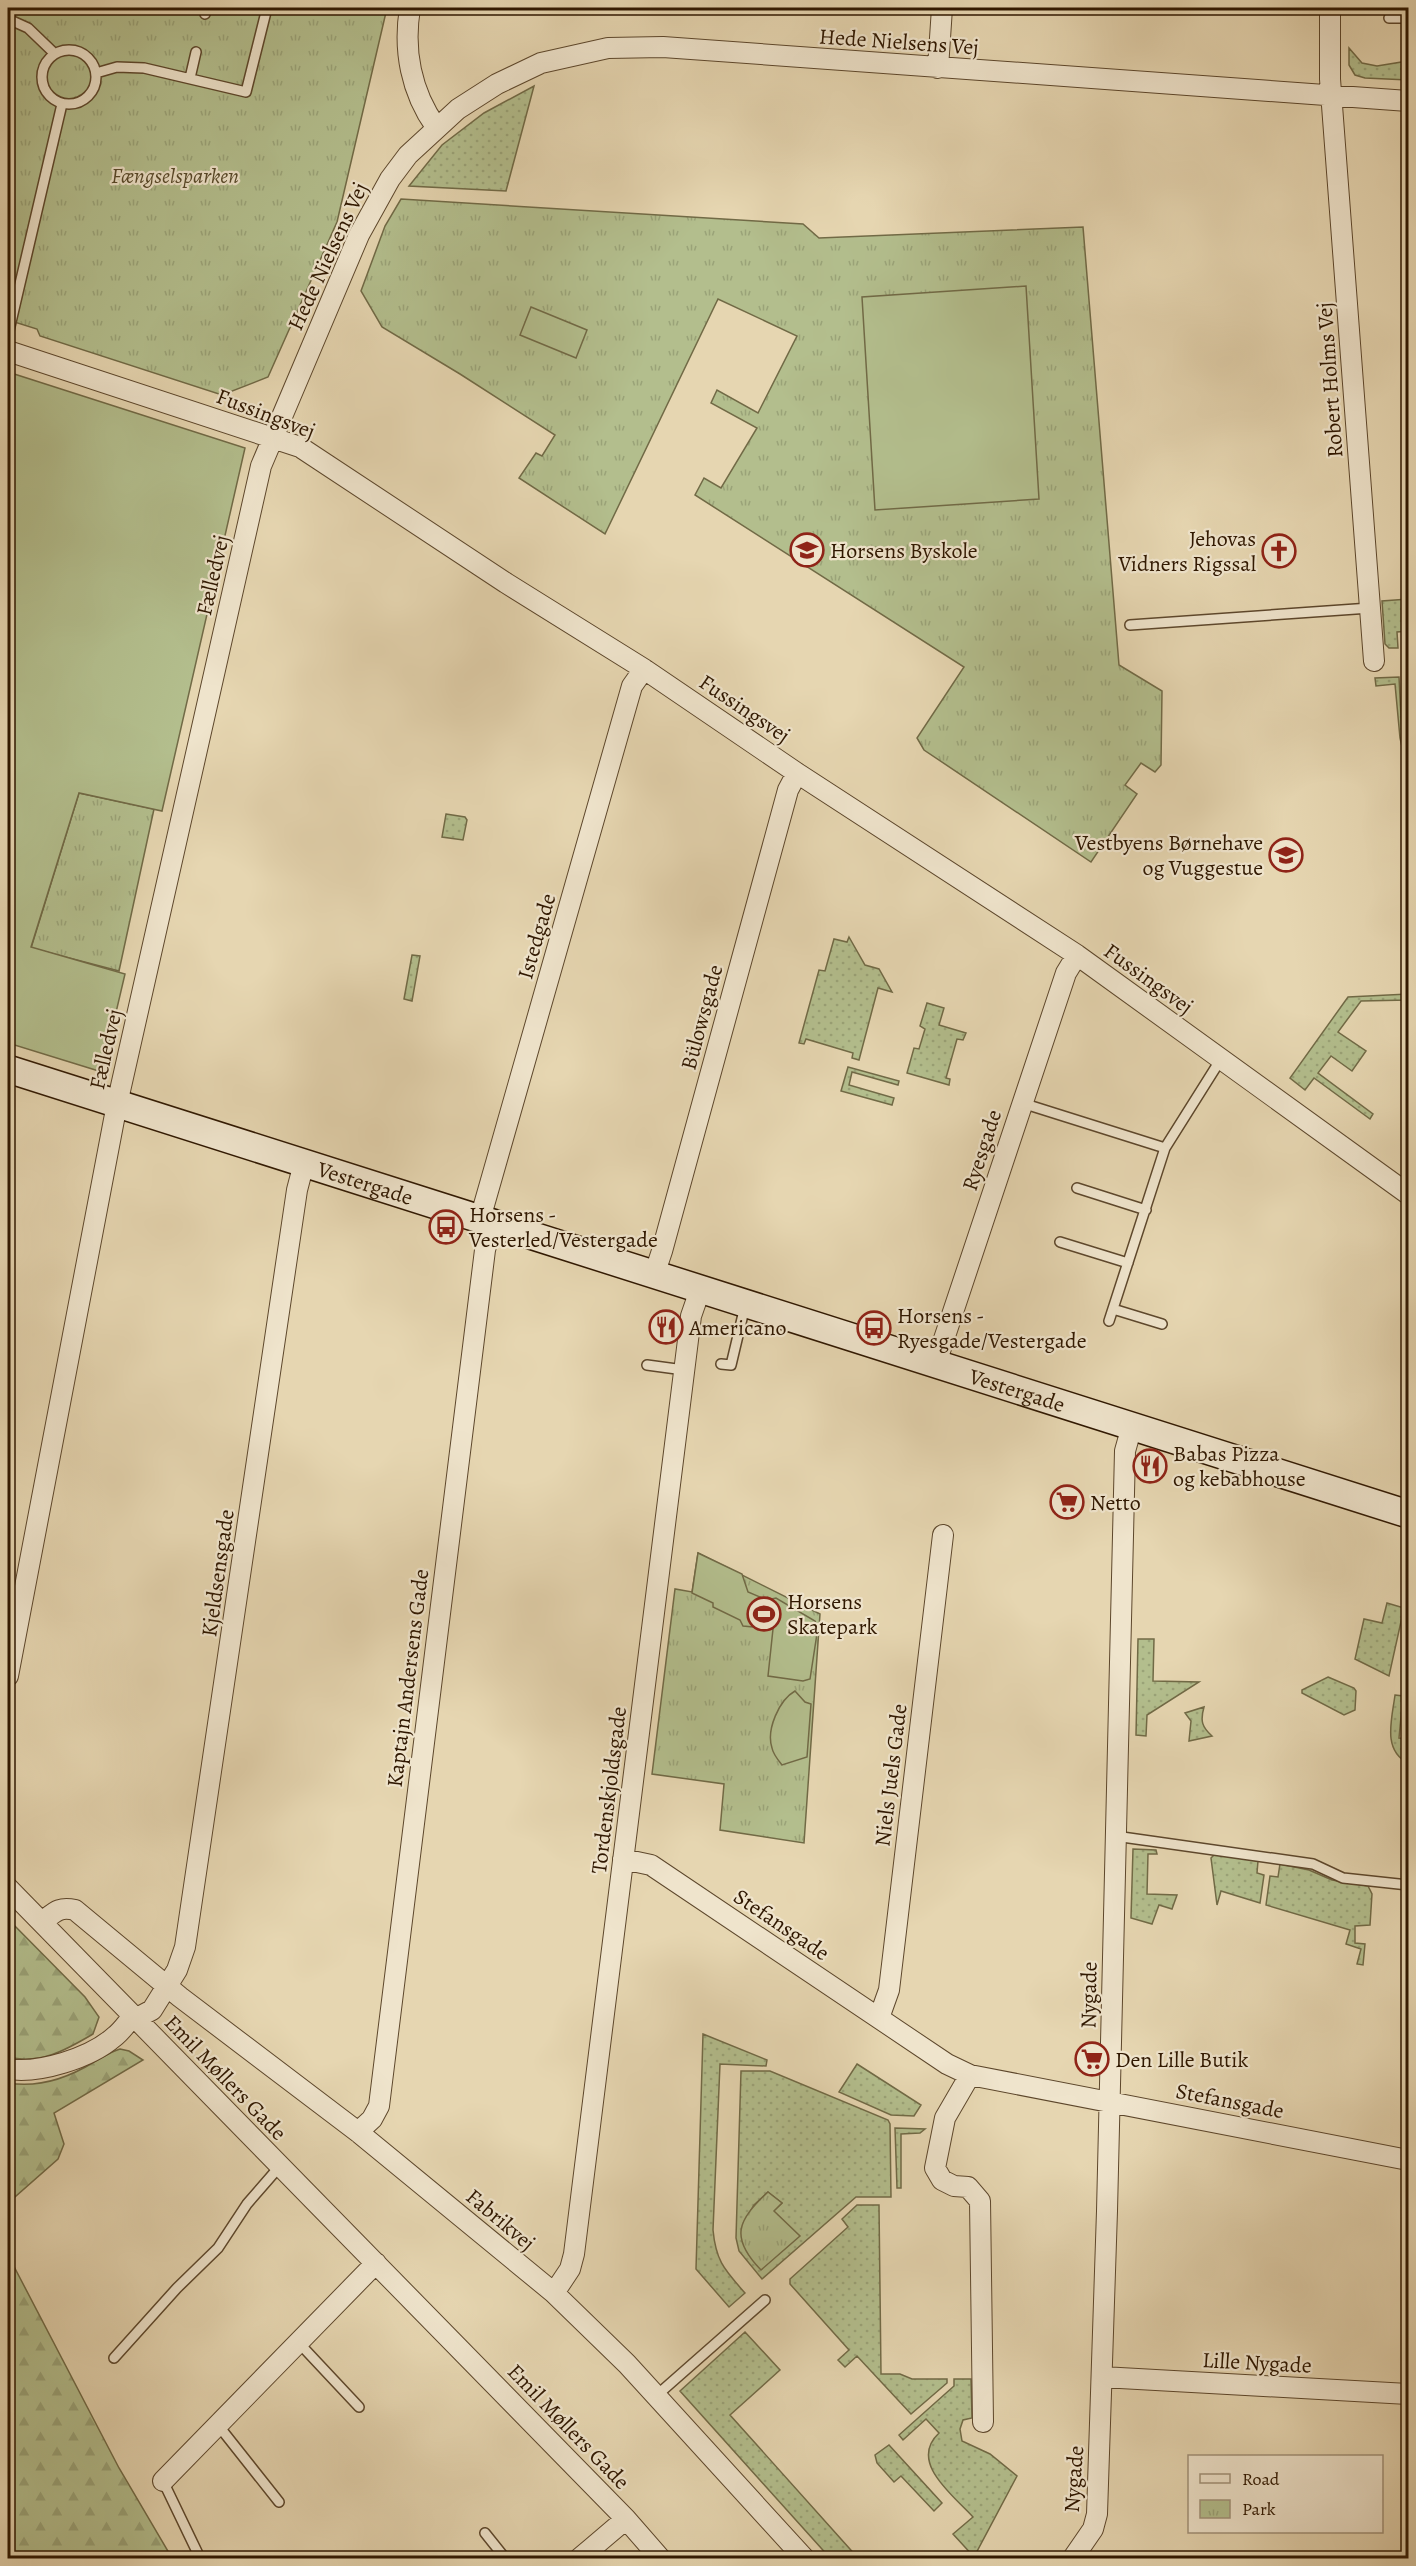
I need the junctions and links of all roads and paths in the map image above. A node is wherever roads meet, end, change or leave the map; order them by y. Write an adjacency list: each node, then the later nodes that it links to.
1 (267, 8): 12 (lane)
2 (410, 8): 16 (street)
3 (942, 8): 10 (street)
4 (1330, 8): 13 (street, Robert Holms Vej)
5 (1389, 18): 6 (lane)
6 (1408, 18)
7 (8, 19): 9 (lane)
8 (196, 52): 12 (lane)
9 (54, 53): 11 (lane); 15 (lane)
10 (938, 68): 13 (street, Hede Nielsens Vej); 16 (street, Hede Nielsens Vej)
11 (96, 73): 12 (lane); 15 (lane)
12 (190, 78)
13 (1332, 96): 14 (street, Hede Nielsens Vej); 20 (street, Robert Holms Vej)
14 (1408, 101)
15 (62, 104): 17 (lane)
16 (436, 127): 19 (street, Hede Nielsens Vej)
17 (8, 335)
18 (8, 351): 19 (street, Fussingsvej)
19 (272, 438): 23 (street, Fussingsvej); 29 (street, Fælledvej)
20 (1370, 608): 21 (lane); 22 (street, Robert Holms Vej)
21 (1130, 625)
22 (1374, 661)
23 (644, 669): 24 (street, Fussingsvej); 35 (street, Istedgade)
24 (797, 773): 25 (street, Fussingsvej); 38 (street, Bülowsgade)
25 (1077, 955): 26 (street, Fussingsvej); 28 (street, Ryesgade)
26 (1221, 1059): 30 (lane); 33 (street, Fussingsvej)
27 (8, 1069): 29 (main road, Vestergade)
28 (1023, 1102): 30 (lane); 44 (street, Ryesgade)
29 (117, 1104): 31 (main road, Vestergade); 51 (street, Fælledvej)
30 (1165, 1148): 34 (lane)
31 (304, 1162): 35 (main road, Vestergade); 57 (street, Kjeldsensgade)
32 (1077, 1188): 34 (lane)
33 (1408, 1194)
34 (1146, 1210): 37 (lane)
35 (486, 1221): 38 (main road, Vestergade); 63 (street, Kaptajn Andersens Gade)
36 (1060, 1242): 37 (lane)
37 (1128, 1263): 41 (lane)
38 (654, 1275): 39 (main road, Vestergade)
39 (700, 1290): 40 (main road, Vestergade); 47 (street, Tordenskjoldsgade)
40 (746, 1304): 44 (main road, Vestergade); 45 (lane)
41 (1113, 1309): 42 (lane); 43 (lane)
42 (1109, 1321)
43 (1162, 1324)
44 (936, 1363): 48 (main road, Vestergade)
45 (721, 1364)
46 (647, 1365): 47 (lane)
47 (684, 1370): 53 (street, Tordenskjoldsgade)
48 (1132, 1426): 49 (main road, Vestergade); 52 (street, Nygade)
49 (1408, 1514)
50 (943, 1535): 59 (street, Niels Juels Gade)
51 (8, 1676)
52 (1115, 1836): 54 (lane); 62 (street, Nygade)
53 (623, 1859): 59 (street, Stefansgade); 67 (street, Tordenskjoldsgade)
54 (1408, 1885)
55 (8, 1888): 56 (street, Emil Møllers Gade)
56 (42, 1922): 57 (street, Emil Møllers Gade); 58 (street, Emil Møllers Gade)
57 (167, 1987): 58 (street); 63 (street, Fabrikvej)
58 (134, 2017): 60 (street); 65 (street, Emil Møllers Gade)
59 (879, 2018): 61 (street, Stefansgade)
60 (8, 2069)
61 (970, 2075): 62 (street, Stefansgade); 75 (street)
62 (1109, 2100): 64 (street, Stefansgade); 71 (street, Nygade)
63 (358, 2132): 67 (street, Fabrikvej)
64 (1408, 2160)
65 (280, 2166): 66 (street, Emil Møllers Gade); 70 (lane)
66 (376, 2264): 69 (street); 79 (street, Emil Møllers Gade)
67 (554, 2294): 73 (street, Fabrikvej)
68 (765, 2300): 73 (lane)
69 (299, 2343): 74 (lane); 76 (street)
70 (114, 2358)
71 (1102, 2377): 72 (street, Lille Nygade); 86 (street, Nygade)
72 (1408, 2394)
73 (656, 2396): 85 (street, Fabrikvej)
74 (359, 2407)
75 (983, 2422)
76 (218, 2425): 77 (street); 78 (lane)
77 (163, 2481): 81 (lane)
78 (279, 2502)
79 (626, 2519): 83 (street, Emil Møllers Gade); 84 (street, Emil Møllers Gade)
80 (485, 2533): 82 (lane)
81 (200, 2559)
82 (505, 2559)
83 (580, 2559)
84 (660, 2559)
85 (804, 2559)
86 (1073, 2559)

